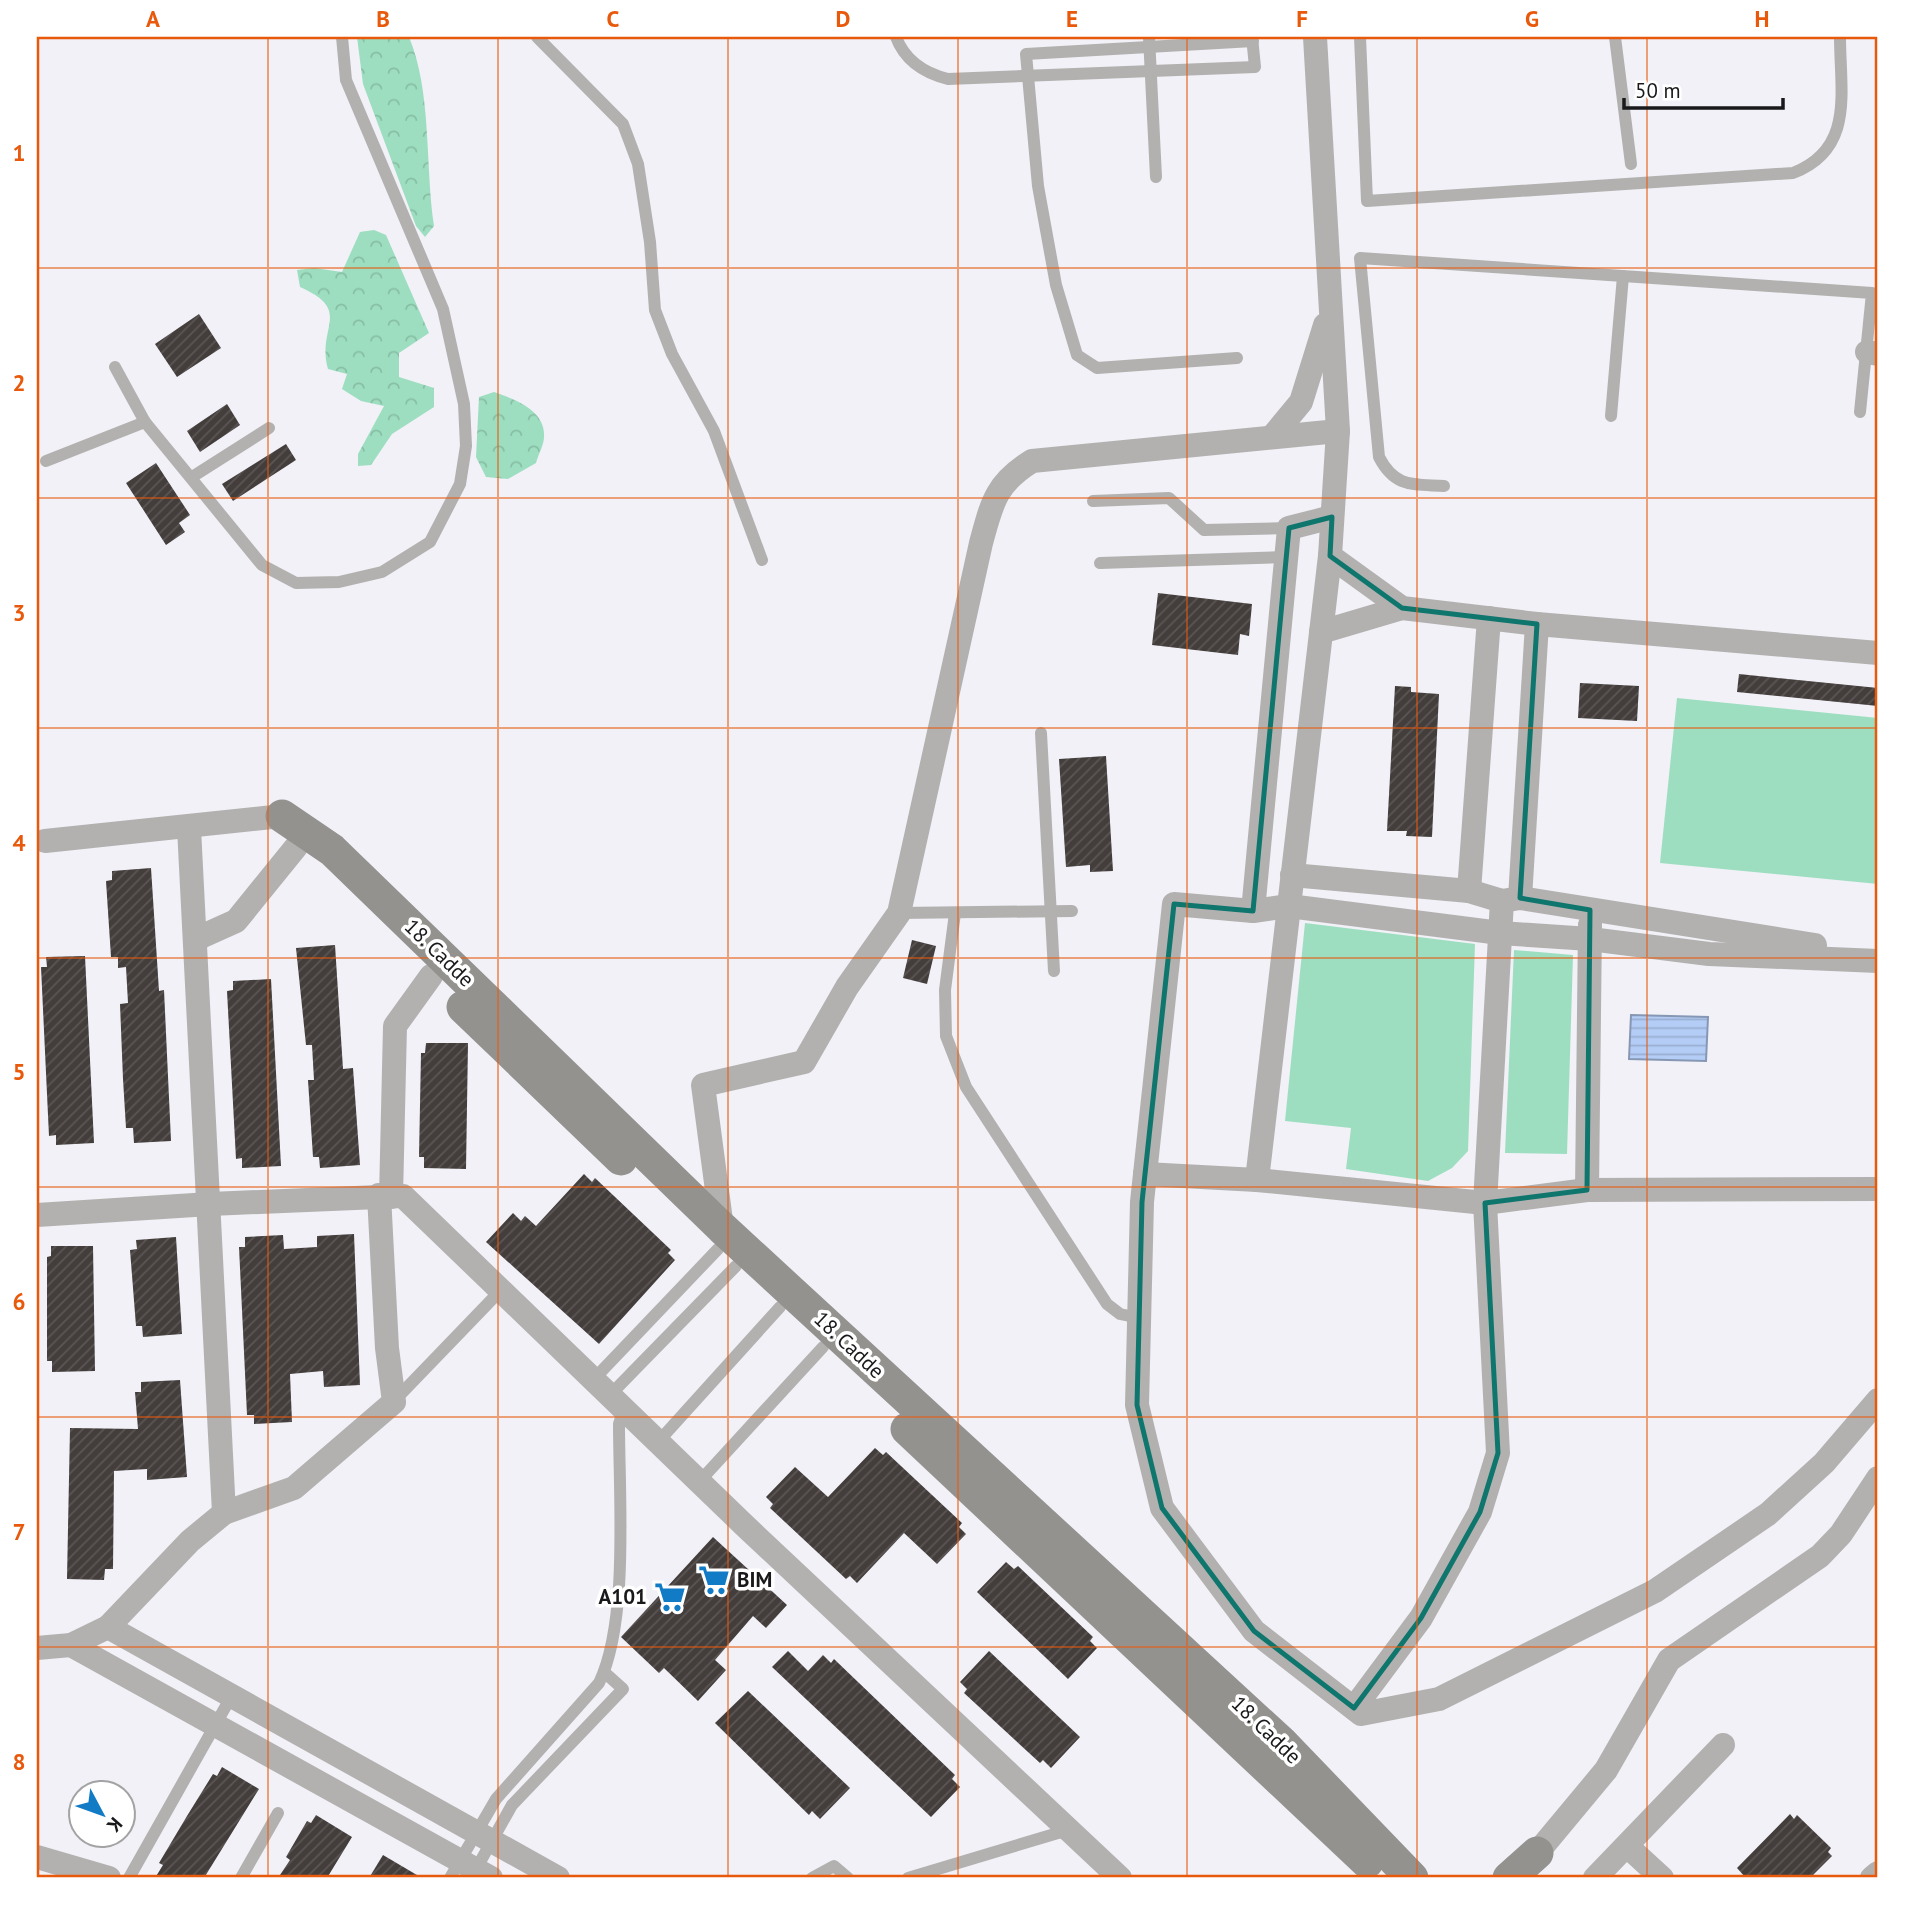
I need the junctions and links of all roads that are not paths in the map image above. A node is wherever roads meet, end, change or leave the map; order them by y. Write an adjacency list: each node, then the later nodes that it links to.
1 (342, 37): 26 (lane)
2 (537, 37): 33 (lane)
3 (896, 37): 11 (lane)
4 (1315, 37): 15 (street)
5 (1360, 37): 7 (lane)
6 (1615, 37): 12 (lane)
7 (1840, 37)
8 (1252, 39): 9 (lane); 10 (lane)
9 (1149, 42): 10 (lane); 11 (lane)
10 (1151, 71): 11 (lane); 13 (lane)
11 (1027, 76): 17 (lane)
12 (1631, 164)
13 (1156, 177)
14 (1623, 276): 16 (lane); 20 (lane); 27 (lane)
15 (1331, 304): 23 (street); 24 (street)
16 (1872, 353): 19 (lane)
17 (1237, 358)
18 (115, 367): 21 (lane)
19 (1860, 412)
20 (1611, 416)
21 (145, 422): 25 (lane); 26 (lane)
22 (269, 428): 26 (lane)
23 (1338, 431): 24 (street); 29 (street)
24 (1272, 437): 56 (street)
25 (47, 461)
26 (192, 477)
27 (1444, 486)
28 (1093, 501): 30 (lane)
29 (1332, 517): 30 (street); 31 (street)
30 (1289, 527): 32 (street)
31 (1330, 556): 35 (street); 38 (street)
32 (1286, 557): 34 (lane); 41 (street)
33 (762, 560)
34 (1100, 563)
35 (1402, 608): 36 (street); 38 (street)
36 (1489, 618): 37 (street); 48 (street)
37 (1537, 624): 39 (street); 49 (street)
38 (1321, 632): 42 (street)
39 (1878, 653)
40 (1041, 733): 52 (lane)
41 (1261, 809): 42 (street); 54 (street)
42 (1302, 810): 47 (street)
43 (282, 816): 44 (street); 46 (street, 18. Cadde); 72 (street, 18. Cadde)
44 (189, 828): 45 (street); 58 (street)
45 (40, 844)
46 (296, 847): 58 (street); 63 (street, 18. Cadde)
47 (1292, 875): 48 (street); 50 (street)
48 (1469, 891): 49 (street)
49 (1511, 900): 51 (street); 57 (street)
50 (1289, 905): 54 (street); 57 (street); 65 (street)
51 (1590, 910): 59 (street); 60 (street)
52 (1051, 911): 53 (lane); 55 (lane); 62 (lane)
53 (1072, 911)
54 (1253, 911): 64 (street)
55 (955, 912): 56 (lane); 75 (lane)
56 (899, 913): 72 (street)
57 (1500, 933): 59 (street); 69 (street)
58 (196, 939): 70 (street)
59 (1590, 939): 61 (street); 67 (street)
60 (1878, 955)
61 (1878, 961)
62 (1054, 971)
63 (431, 976): 68 (street); 72 (street, 18. Cadde)
64 (1144, 1174): 65 (street); 75 (street)
65 (1257, 1180): 69 (street)
66 (1878, 1189): 67 (street)
67 (1587, 1190): 69 (street)
68 (385, 1196): 70 (street); 73 (street); 79 (street)
69 (1485, 1203): 89 (street)
70 (210, 1204): 71 (street); 83 (street)
71 (37, 1215)
72 (725, 1248): 74 (street, 18. Cadde); 77 (lane); 77 (lane); 109 (street, 18. Cadde)
73 (501, 1290): 77 (street); 79 (lane)
74 (780, 1307): 76 (street, 18. Cadde); 80 (lane)
75 (1139, 1318): 89 (street)
76 (823, 1347): 82 (lane); 108 (street, 18. Cadde)
77 (610, 1394): 80 (street); 87 (lane)
78 (1878, 1400): 89 (street)
79 (394, 1402): 83 (street)
80 (658, 1442): 82 (street)
81 (1878, 1478): 96 (street)
82 (699, 1482): 93 (street)
83 (224, 1513): 84 (street)
84 (107, 1627): 85 (street); 88 (street)
85 (71, 1646): 86 (street); 90 (street)
86 (37, 1648)
87 (604, 1672): 94 (lane); 94 (lane)
88 (231, 1696): 90 (lane); 94 (street)
89 (1354, 1708)
90 (216, 1724): 98 (street); 101 (lane)
91 (1723, 1745): 95 (street)
92 (278, 1813): 102 (lane)
93 (1069, 1829): 106 (lane); 107 (street)
94 (483, 1837): 98 (lane); 98 (lane); 103 (street)
95 (1627, 1846): 111 (street); 112 (street)
96 (1537, 1853): 110 (street)
97 (37, 1857): 100 (street)
98 (469, 1873)
99 (1878, 1873): 113 (street)
100 (109, 1878)
101 (129, 1878)
102 (242, 1878)
103 (558, 1878)
104 (813, 1878): 105 (lane)
105 (848, 1878)
106 (908, 1878)
107 (1120, 1878)
108 (1384, 1878)
109 (1412, 1878)
110 (1509, 1878)
111 (1595, 1878)
112 (1662, 1878)
113 (1872, 1878)

